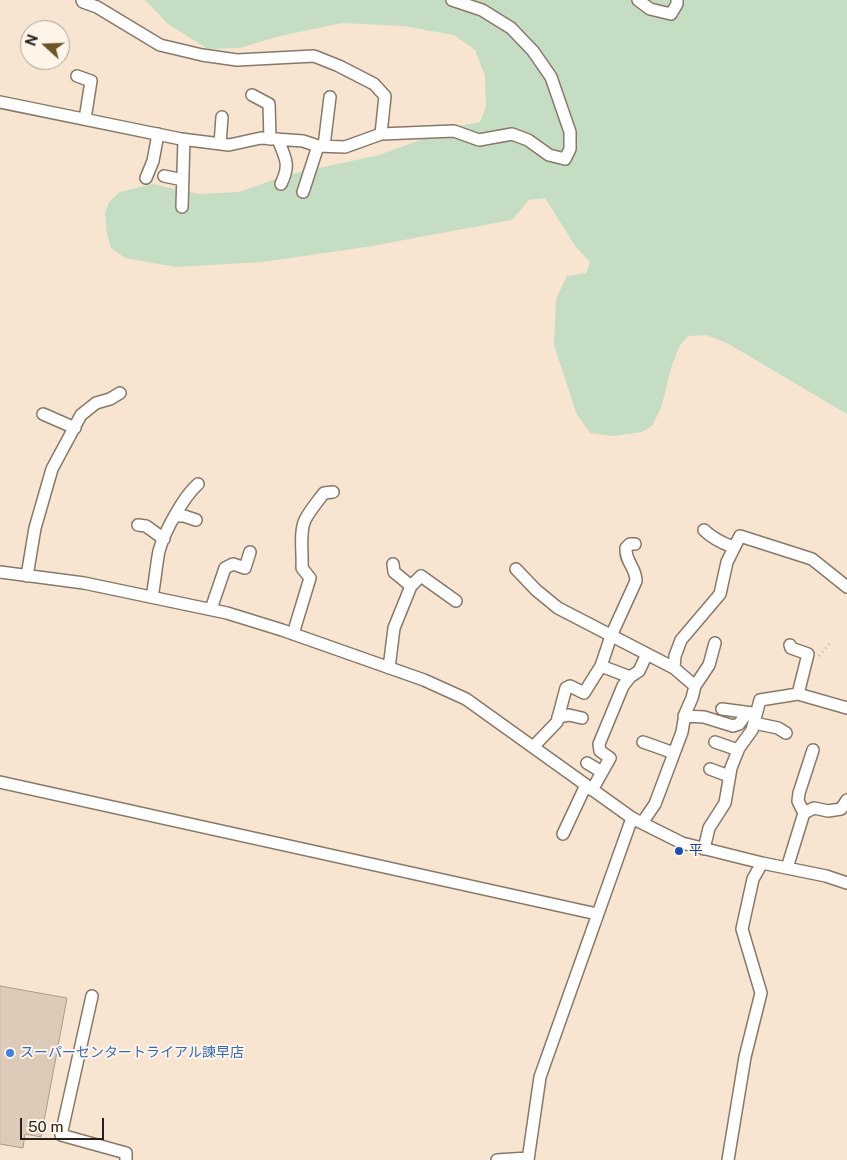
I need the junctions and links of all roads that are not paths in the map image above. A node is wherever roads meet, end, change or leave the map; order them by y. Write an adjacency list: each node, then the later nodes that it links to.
1 (82, 0): 12 (street)
2 (452, 0): 12 (street)
3 (638, 0): 4 (street)
4 (677, 0)
5 (77, 76): 10 (street)
6 (252, 95): 14 (street)
7 (330, 97): 16 (street)
8 (0, 102): 10 (street)
9 (222, 117): 15 (street)
10 (85, 119): 11 (street)
11 (158, 134): 13 (street); 18 (street)
12 (381, 134): 16 (street)
13 (184, 139): 15 (street); 19 (street)
14 (274, 139): 15 (street); 16 (street); 20 (street)
15 (220, 144)
16 (321, 146): 21 (street)
17 (164, 176): 19 (street)
18 (146, 178)
19 (183, 180): 22 (street)
20 (281, 184)
21 (303, 192)
22 (182, 207)
23 (120, 393): 25 (street)
24 (43, 414): 25 (street)
25 (75, 428): 39 (street)
26 (198, 484): 28 (street)
27 (333, 492): 45 (street)
28 (175, 516): 29 (street); 32 (street)
29 (196, 520)
30 (138, 525): 32 (street)
31 (704, 530): 34 (street)
32 (164, 539): 42 (street)
33 (635, 544): 46 (street)
34 (734, 547): 41 (street); 52 (street)
35 (250, 552): 44 (street)
36 (393, 564): 40 (street)
37 (516, 569): 46 (street)
38 (0, 572): 39 (street)
39 (27, 576): 42 (street)
40 (411, 586): 43 (street); 51 (street)
41 (847, 587)
42 (152, 597): 44 (street)
43 (456, 601)
44 (211, 609): 45 (street)
45 (293, 634): 51 (street)
46 (611, 636): 49 (street); 50 (street)
47 (715, 643): 54 (street)
48 (790, 645): 55 (street)
49 (648, 654): 52 (street); 53 (street)
50 (602, 666): 53 (street); 60 (street)
51 (389, 668): 65 (street)
52 (674, 668): 54 (street)
53 (630, 677): 71 (street)
54 (694, 686): 58 (street)
55 (798, 694): 56 (street); 59 (street)
56 (847, 708)
57 (722, 709): 59 (street)
58 (684, 716): 59 (street); 68 (street)
59 (752, 716): 62 (street); 66 (street)
60 (558, 717): 61 (street); 65 (street)
61 (582, 718)
62 (786, 733)
63 (643, 742): 68 (street)
64 (715, 742): 66 (street)
65 (533, 748): 74 (street)
66 (738, 750): 72 (street)
67 (812, 750): 76 (street)
68 (674, 753): 77 (street)
69 (587, 764): 71 (street)
70 (710, 769): 72 (street)
71 (602, 772): 74 (street)
72 (729, 776): 79 (street)
73 (0, 782): 83 (street)
74 (589, 787): 77 (street); 78 (street)
75 (847, 800): 76 (street)
76 (804, 813): 81 (street)
77 (637, 821): 79 (street); 83 (street)
78 (563, 834)
79 (704, 849): 80 (street)
80 (762, 863): 81 (street); 88 (street)
81 (787, 868): 82 (street)
82 (847, 882)
83 (597, 914): 85 (street)
84 (92, 996): 86 (street)
85 (528, 1159): 87 (street)
86 (126, 1160)
87 (497, 1160)
88 (728, 1160)

